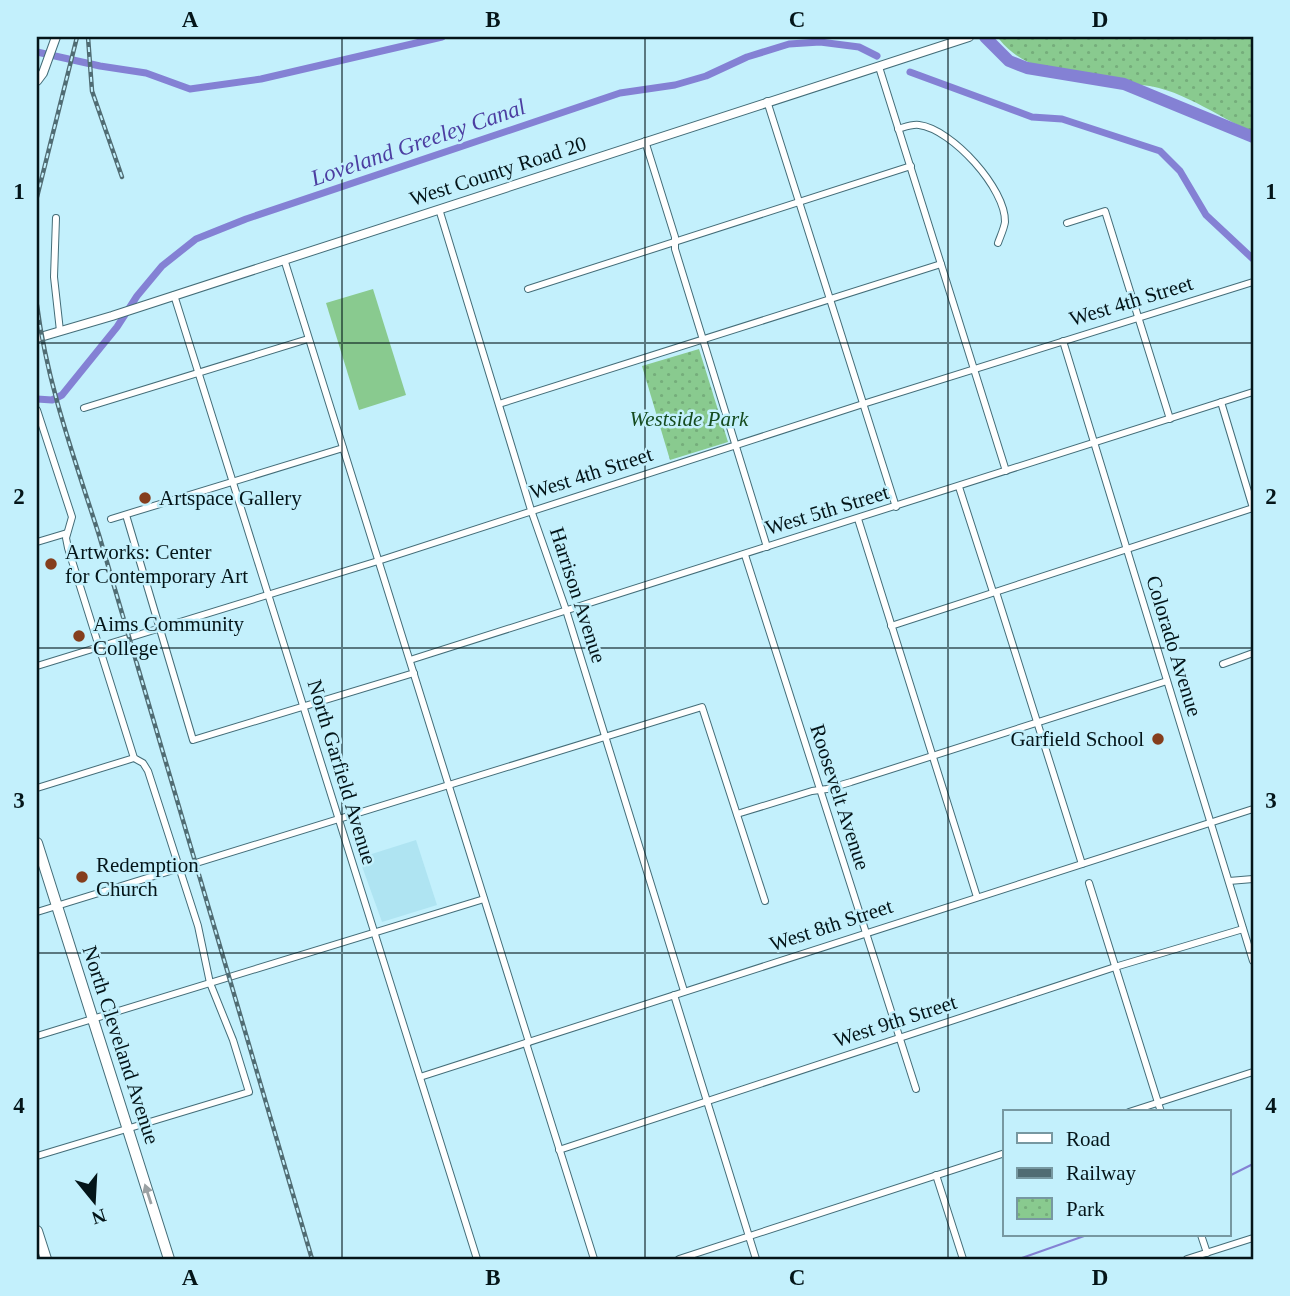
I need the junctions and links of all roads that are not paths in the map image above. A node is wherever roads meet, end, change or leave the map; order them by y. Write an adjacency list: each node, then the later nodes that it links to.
1 (56, 37): 4 (main road)
2 (969, 37): 3 (main road, West County Road 20)
3 (879, 67): 5 (main road, West County Road 20); 6 (street)
4 (37, 81)
5 (767, 101): 7 (main road, West County Road 20); 9 (street)
6 (898, 129): 8 (street); 14 (street)
7 (645, 141): 10 (main road, West County Road 20); 13 (street)
8 (911, 166): 9 (street); 16 (street)
9 (799, 201): 13 (street); 20 (street)
10 (439, 209): 15 (main road, West County Road 20); 31 (street, Harrison Avenue)
11 (56, 218): 22 (street)
12 (1067, 223): 21 (street)
13 (675, 241): 18 (street); 25 (street)
14 (998, 243)
15 (284, 259): 19 (main road, West County Road 20); 24 (street)
16 (941, 264): 20 (street); 27 (street)
17 (1253, 282): 21 (street, West 4th Street)
18 (528, 289)
19 (174, 295): 22 (main road, West County Road 20); 28 (street, North Garfield Avenue)
20 (830, 299): 25 (street); 32 (street)
21 (1139, 318): 26 (street, West 4th Street); 35 (street)
22 (60, 331): 23 (main road, West County Road 20)
23 (37, 338)
24 (308, 339): 28 (street); 39 (street)
25 (701, 340): 31 (street); 38 (street)
26 (1063, 341): 27 (street, West 4th Street); 37 (street, Colorado Avenue)
27 (974, 369): 32 (street, West 4th Street); 40 (street)
28 (198, 372): 33 (street); 41 (street, North Garfield Avenue)
29 (1253, 392): 30 (street, West 5th Street)
30 (1221, 402): 35 (street, West 5th Street); 44 (street)
31 (499, 404): 45 (street, Harrison Avenue)
32 (863, 404): 38 (street, West 4th Street); 43 (street)
33 (84, 408)
34 (37, 410): 36 (street)
35 (1170, 419): 37 (street, West 5th Street)
36 (38, 421): 49 (street)
37 (1095, 444): 40 (street, West 5th Street); 52 (street, Colorado Avenue)
38 (735, 445): 45 (street, West 4th Street); 51 (street)
39 (343, 448): 41 (street); 54 (street)
40 (1006, 471): 42 (street, West 5th Street)
41 (233, 482): 46 (street); 56 (street, North Garfield Avenue)
42 (959, 487): 43 (street, West 5th Street); 55 (street)
43 (896, 507): 48 (street, West 5th Street)
44 (1253, 508): 52 (street)
45 (531, 510): 54 (street, West 4th Street); 57 (street, Harrison Avenue)
46 (126, 515): 47 (street); 59 (street)
47 (111, 519)
48 (858, 519): 51 (street, West 5th Street); 58 (street)
49 (67, 533): 50 (street); 60 (street)
50 (37, 542)
51 (767, 547): 53 (street, West 5th Street)
52 (1126, 548): 55 (street); 66 (street, Colorado Avenue)
53 (745, 555): 57 (street, West 5th Street); 74 (street, Roosevelt Avenue)
54 (378, 561): 56 (street, West 4th Street); 62 (street)
55 (995, 592): 58 (street); 68 (street)
56 (268, 595): 59 (street, West 4th Street); 67 (street, North Garfield Avenue)
57 (566, 610): 62 (street, West 5th Street); 69 (street, Harrison Avenue)
58 (891, 626): 70 (street)
59 (161, 628): 60 (street, West 4th Street); 67 (street)
60 (99, 646): 64 (street, West 4th Street); 71 (street)
61 (1253, 653): 63 (street)
62 (410, 660): 65 (street)
63 (1223, 664)
64 (37, 666)
65 (414, 673): 67 (street); 72 (street)
66 (1167, 681): 68 (street); 78 (street, Colorado Avenue)
67 (304, 707): 77 (street, North Garfield Avenue)
68 (1038, 723): 70 (street); 80 (street)
69 (604, 736): 72 (street); 76 (street); 96 (street, Harrison Avenue)
70 (933, 755): 74 (street); 85 (street)
71 (134, 758): 73 (street); 81 (street)
72 (449, 786): 77 (street); 86 (street)
73 (37, 788)
74 (819, 790): 76 (street); 92 (street, Roosevelt Avenue)
75 (1253, 808): 78 (street, West 8th Street)
76 (737, 814): 87 (street)
77 (339, 819): 81 (street); 91 (street, North Garfield Avenue)
78 (1211, 822): 80 (street, West 8th Street); 83 (street, Colorado Avenue)
79 (37, 843): 88 (highway, North Cleveland Avenue)
80 (1082, 864): 85 (street, West 8th Street)
81 (180, 869): 88 (street); 95 (street)
82 (1253, 879): 83 (street)
83 (1229, 881): 90 (street, Colorado Avenue)
84 (1089, 883): 94 (street)
85 (977, 897): 92 (street, West 8th Street)
86 (484, 899): 91 (street); 101 (street)
87 (765, 901)
88 (57, 906): 89 (street); 98 (highway, North Cleveland Avenue)
89 (37, 912)
90 (1243, 929): 93 (street, Colorado Avenue); 94 (street, West 9th Street)
91 (375, 933): 95 (street); 103 (street, North Garfield Avenue)
92 (864, 933): 96 (street, West 8th Street); 100 (street, Roosevelt Avenue)
93 (1253, 961)
94 (1115, 967): 100 (street, West 9th Street); 106 (street)
95 (210, 983): 98 (street); 109 (street)
96 (684, 991): 97 (street, West 8th Street)
97 (674, 995): 101 (street, West 8th Street); 105 (street)
98 (92, 1019): 99 (street); 109 (highway, North Cleveland Avenue)
99 (37, 1036)
100 (898, 1038): 104 (street, Roosevelt Avenue); 105 (street, West 9th Street)
101 (528, 1043): 103 (street, West 8th Street); 110 (street)
102 (1253, 1072): 106 (street)
103 (420, 1077): 121 (street, North Garfield Avenue)
104 (916, 1089)
105 (707, 1100): 110 (street, West 9th Street); 116 (street)
106 (1158, 1103): 107 (street); 108 (street)
107 (1135, 1110)
108 (1160, 1110)
109 (128, 1129): 112 (street); 120 (highway, North Cleveland Avenue, one-way to 109)
110 (559, 1150): 122 (street)
111 (1003, 1154): 113 (street)
112 (37, 1156)
113 (936, 1175): 116 (street); 125 (street)
114 (37, 1231): 119 (highway)
115 (1201, 1236): 118 (street)
116 (749, 1237): 123 (street); 124 (street)
117 (1253, 1238): 118 (street)
118 (1207, 1253): 126 (street)
119 (46, 1259)
120 (169, 1259)
121 (477, 1259)
122 (594, 1259)
123 (679, 1259)
124 (756, 1259)
125 (963, 1259)
126 (1187, 1259)

